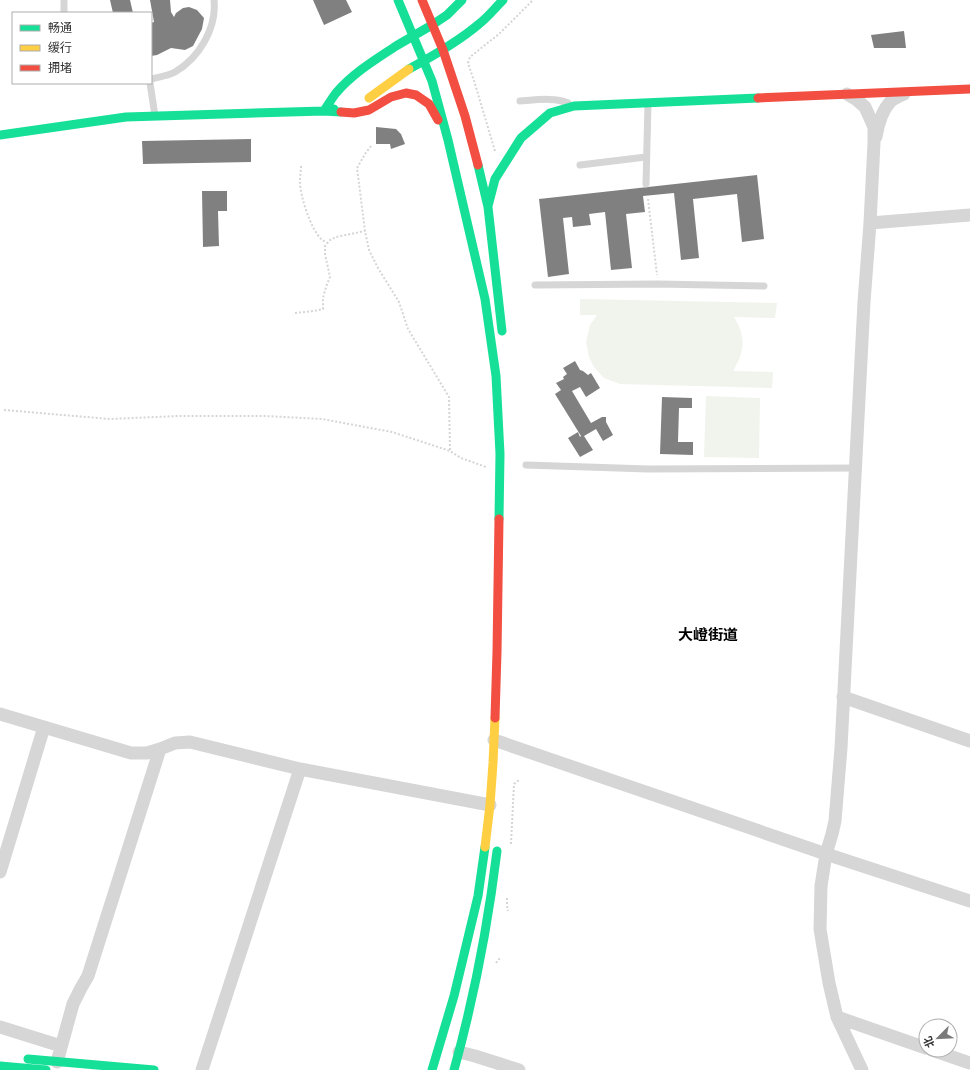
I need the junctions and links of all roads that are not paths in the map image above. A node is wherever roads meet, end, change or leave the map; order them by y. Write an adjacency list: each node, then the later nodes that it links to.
1 (64, 0): 7 (lane)
2 (214, 0): 12 (lane)
3 (398, 0): 9 (main road)
4 (422, 0): 8 (main road)
5 (462, 0): 8 (main road)
6 (503, 0): 10 (main road)
7 (64, 12)
8 (432, 25): 9 (main road); 10 (main road)
9 (413, 35): 11 (main road); 20 (main road)
10 (443, 50): 11 (main road); 28 (main road)
11 (424, 61): 20 (main road); 23 (main road)
12 (152, 79)
13 (150, 84): 21 (lane)
14 (970, 89): 15 (main road)
15 (908, 92): 16 (main road); 24 (street)
16 (847, 94): 18 (main road); 24 (street)
17 (520, 101): 19 (lane)
18 (648, 103): 19 (main road); 25 (lane)
19 (574, 106): 28 (main road)
20 (324, 111): 21 (main road); 23 (main road)
21 (155, 116): 22 (main road)
22 (0, 135)
23 (448, 140): 39 (main road)
24 (874, 143): 30 (street)
25 (646, 157): 26 (lane); 27 (lane)
26 (580, 165)
27 (646, 184)
28 (488, 207): 33 (main road)
29 (970, 215): 30 (street)
30 (870, 223): 35 (street)
31 (535, 285): 32 (lane)
32 (764, 286)
33 (503, 340)
34 (526, 465): 35 (lane)
35 (856, 468): 36 (street)
36 (843, 697): 40 (street); 45 (street)
37 (0, 714): 38 (street)
38 (44, 727): 41 (street); 46 (street)
39 (502, 742): 43 (main road); 45 (street)
40 (970, 742)
41 (160, 749): 42 (street); 51 (street)
42 (300, 769): 43 (street); 61 (street)
43 (490, 806): 62 (main road)
44 (498, 844): 52 (main road)
45 (826, 854): 47 (street); 48 (street)
46 (0, 872)
47 (970, 901)
48 (837, 1017): 50 (street); 57 (street)
49 (0, 1027): 51 (street)
50 (918, 1045)
51 (61, 1046): 55 (street)
52 (459, 1052): 63 (main road); 64 (street)
53 (0, 1057): 55 (main road)
54 (955, 1058): 56 (street)
55 (57, 1062): 60 (main road)
56 (970, 1063)
57 (858, 1064): 65 (street)
58 (0, 1066): 59 (main road)
59 (46, 1070)
60 (154, 1070)
61 (202, 1070)
62 (432, 1070)
63 (454, 1070)
64 (520, 1070)
65 (862, 1070)

